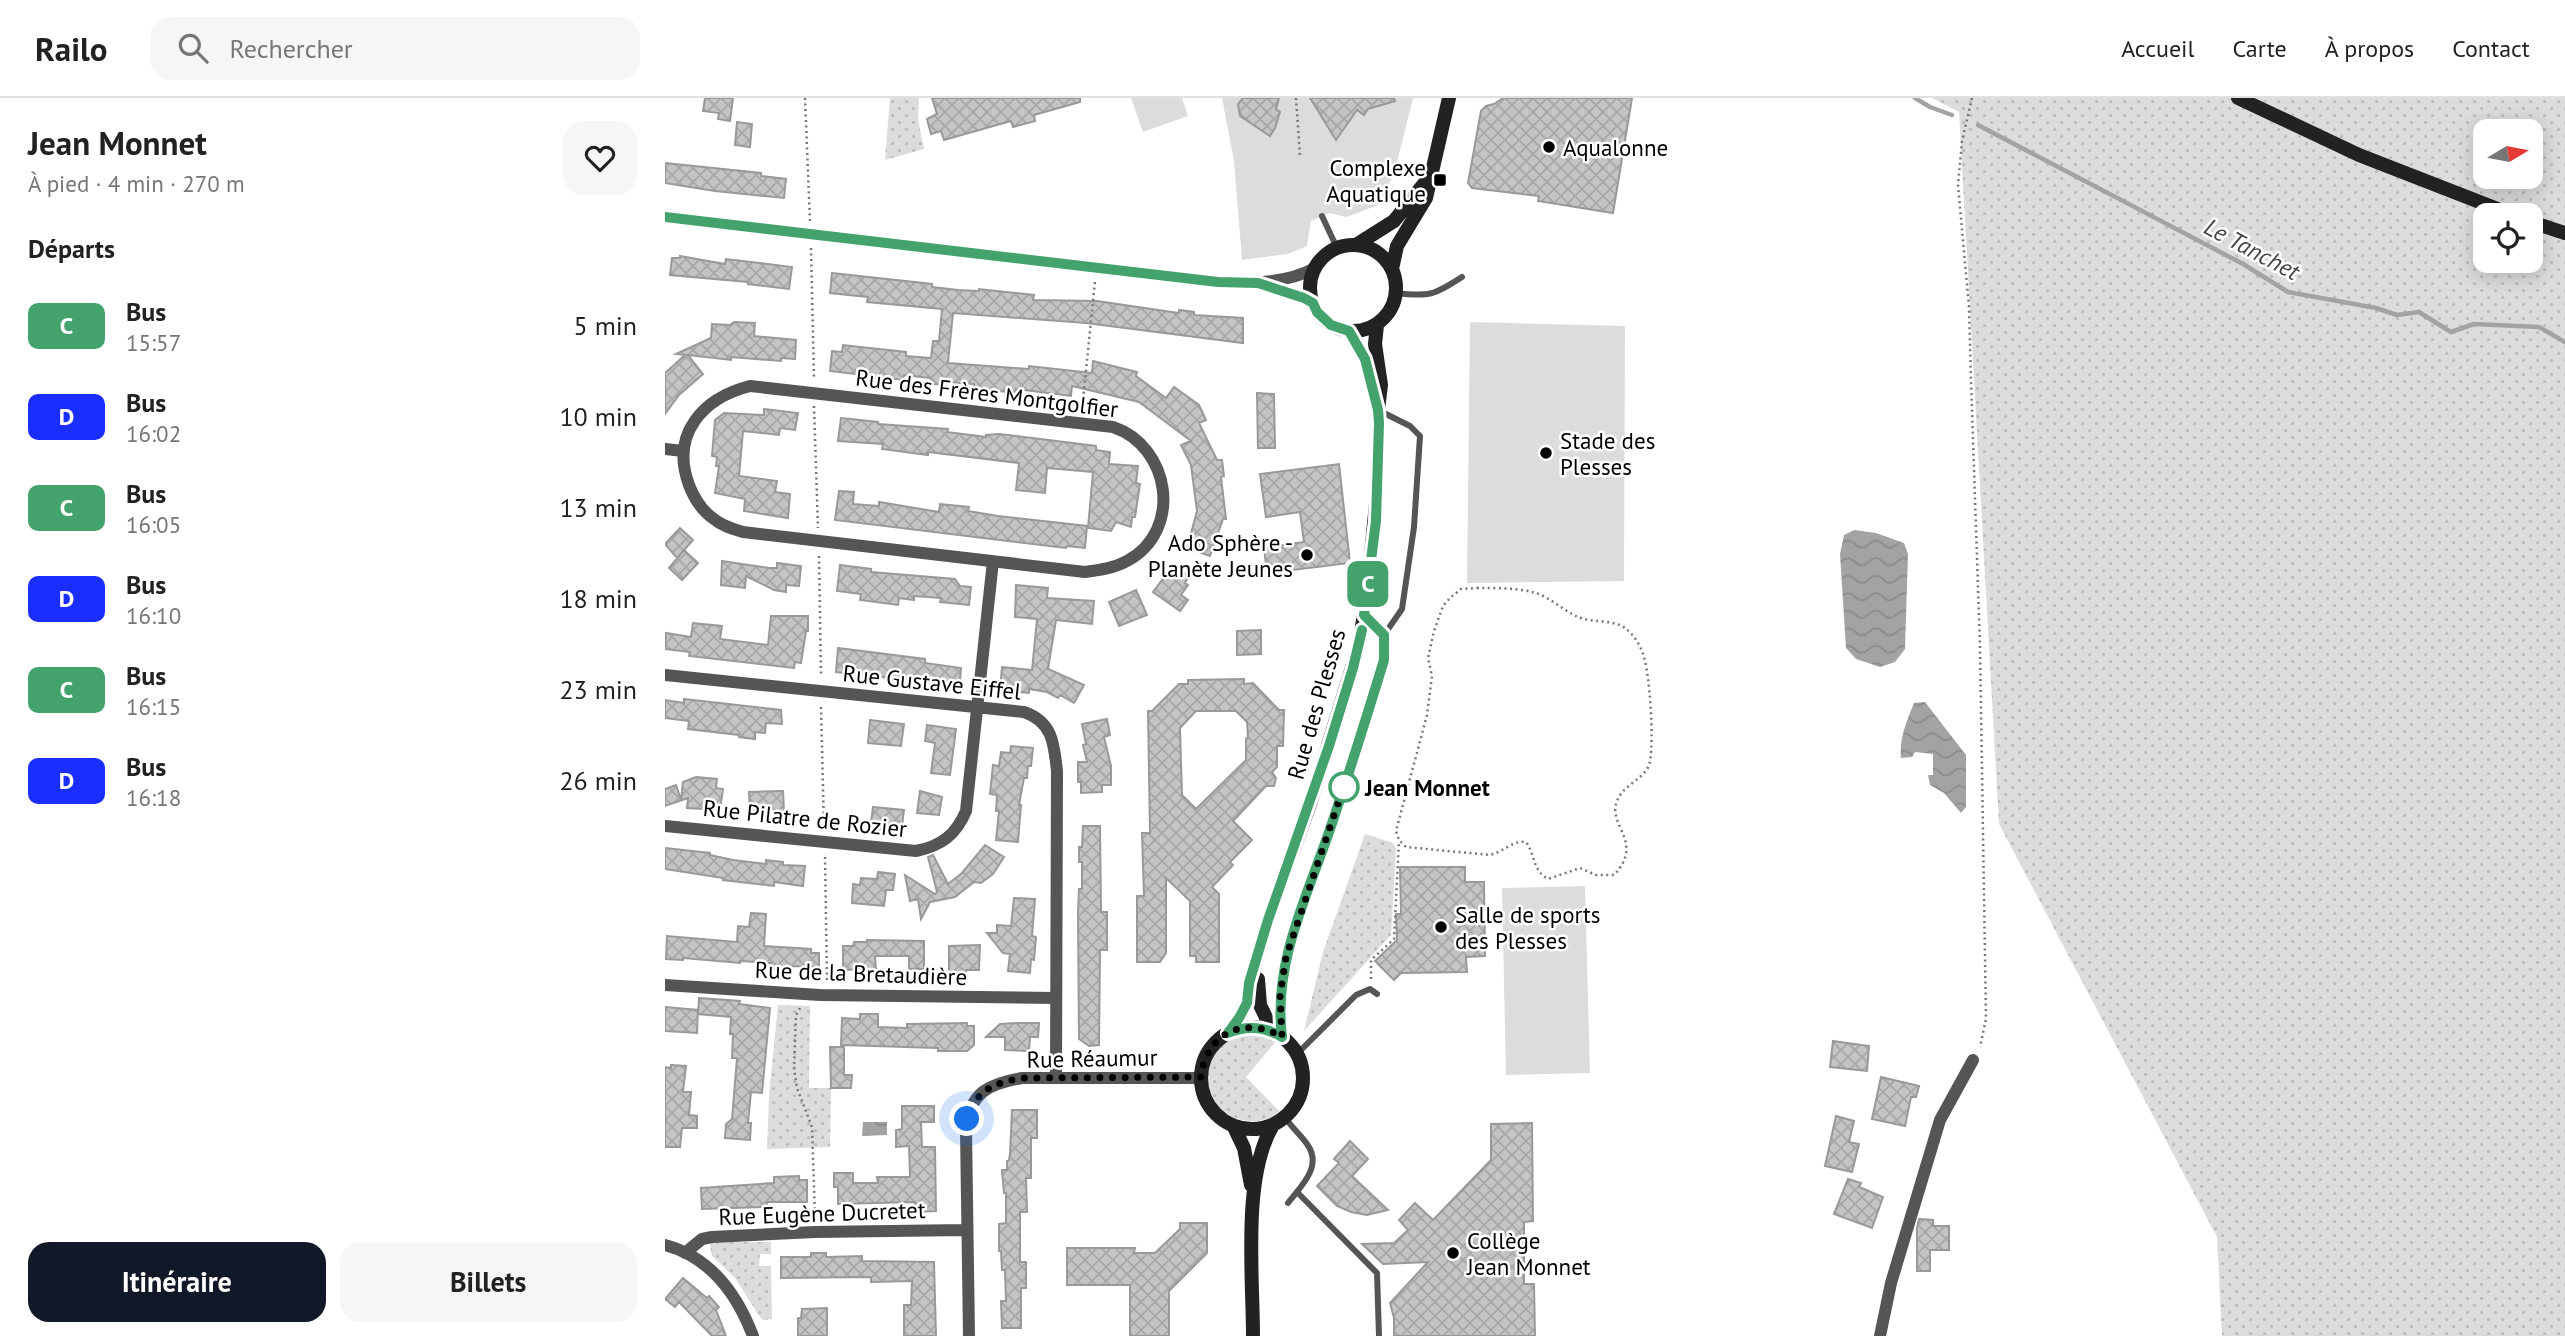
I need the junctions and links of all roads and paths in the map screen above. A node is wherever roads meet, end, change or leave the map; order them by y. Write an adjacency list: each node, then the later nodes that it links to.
1 (1296, 98): 5 (path)
2 (1449, 98): 6 (street)
3 (1972, 98): 43 (path)
4 (2238, 98): 7 (street)
5 (1300, 156)
6 (1429, 178): 12 (street); 16 (street)
7 (2482, 203)
8 (1322, 216): 13 (lane)
9 (665, 217): 14 (street)
10 (2543, 226): 11 (street)
11 (2565, 233)
12 (1356, 245): 13 (street); 16 (street)
13 (1337, 248): 15 (street)
14 (1096, 267): 18 (street); 24 (path)
15 (1315, 268): 18 (street); 20 (street)
16 (1392, 269): 19 (street)
17 (1462, 277): 19 (lane)
18 (1258, 283): 20 (street)
19 (1396, 293): 21 (street)
20 (1313, 303): 22 (street)
21 (1377, 325): 22 (street); 23 (street, Rue des Plesses)
22 (1349, 331): 23 (street, Rue des Plesses)
23 (1378, 410): 28 (street, Rue des Plesses); 29 (lane)
24 (1081, 422): 26 (street, Rue des Frères Montgolfier); 27 (street, Rue des Frères Montgolfier)
25 (665, 449): 26 (street)
26 (683, 451): 27 (street, Rue des Frères Montgolfier)
27 (993, 561): 31 (street, Rue Pilatre de Rozier)
28 (1364, 615): 29 (lane); 34 (street, Rue des Plesses)
29 (1384, 635): 41 (lane)
30 (665, 675): 31 (street, Rue Gustave Eiffel)
31 (977, 708): 32 (street, Rue Pilatre de Rozier); 38 (street, Rue Gustave Eiffel)
32 (665, 826)
33 (1399, 840): 33 (path); 36 (path)
34 (1258, 961): 40 (street, Rue des Plesses); 41 (street, Rue des Plesses)
35 (665, 985): 38 (street, Rue de la Bretaudière)
36 (1370, 989): 37 (lane); 42 (lane)
37 (1377, 994)
38 (1055, 998): 45 (street, Rue Gustave Eiffel)
39 (806, 1003): 52 (path)
40 (1228, 1033): 41 (street); 44 (street)
41 (1278, 1034): 42 (street)
42 (1297, 1054): 46 (street)
43 (1973, 1060): 59 (street)
44 (1201, 1077): 45 (street, Rue Réaumur); 47 (street)
45 (1056, 1078): 51 (street, Rue Réaumur)
46 (1279, 1121): 47 (street); 48 (lane); 49 (street)
47 (1233, 1125): 49 (street)
48 (1297, 1192): 50 (lane); 58 (lane)
49 (1253, 1194): 57 (street)
50 (1288, 1203)
51 (967, 1230): 52 (street, Rue Eugène Ducretet); 56 (street, Rue Réaumur)
52 (815, 1232): 54 (street, Rue Eugène Ducretet)
53 (665, 1245): 54 (street)
54 (685, 1253): 55 (street)
55 (753, 1336)
56 (969, 1336)
57 (1253, 1336)
58 (1379, 1336)
59 (1880, 1336)

